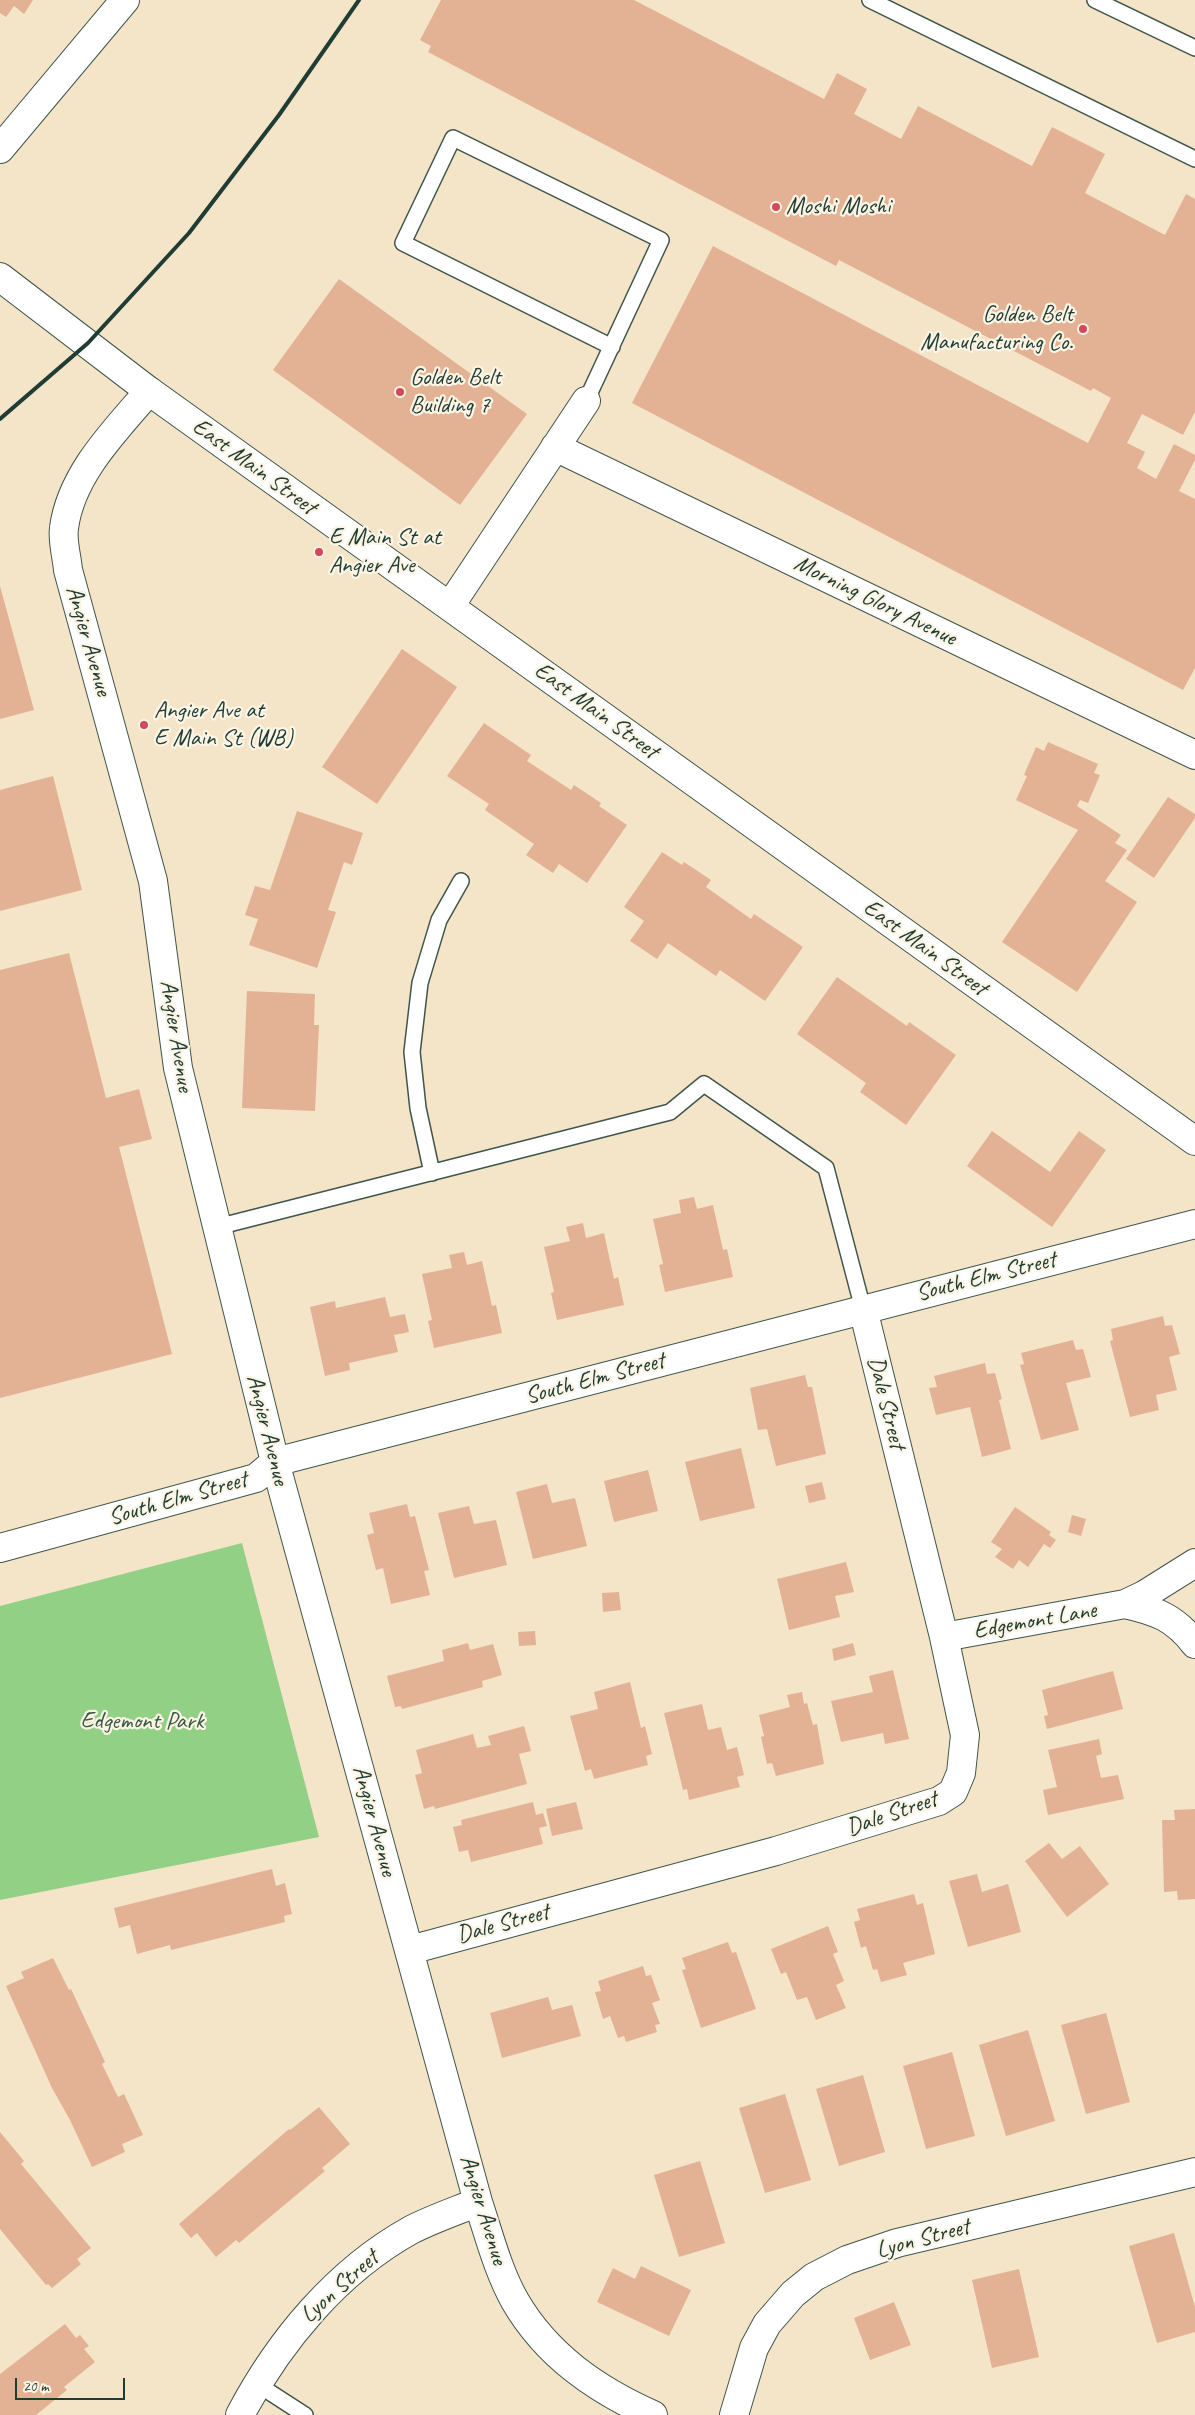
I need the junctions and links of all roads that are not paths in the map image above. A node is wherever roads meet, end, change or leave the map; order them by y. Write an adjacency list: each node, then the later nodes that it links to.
1 (125, 0): 5 (street)
2 (870, 0): 6 (lane)
3 (1095, 0): 4 (lane)
4 (1195, 48)
5 (0, 149)
6 (1195, 159)
7 (0, 277): 9 (street, East Main Street)
8 (612, 348): 8 (lane); 10 (lane)
9 (149, 391): 12 (street, East Main Street); 18 (street, Angier Avenue)
10 (586, 400): 11 (street)
11 (555, 447): 12 (street); 13 (street, Morning Glory Avenue)
12 (450, 606): 15 (street, East Main Street)
13 (1195, 755)
14 (461, 881): 16 (lane)
15 (1195, 1141)
16 (432, 1173): 18 (lane); 19 (lane)
17 (1195, 1224): 19 (street, South Elm Street)
18 (217, 1227): 20 (street, Angier Avenue)
19 (862, 1309): 20 (street, South Elm Street); 24 (street, Dale Street)
20 (275, 1462): 21 (street, South Elm Street); 26 (street, Angier Avenue)
21 (0, 1548)
22 (1195, 1563): 23 (street, Edgemont Lane)
23 (1125, 1604): 24 (street, Edgemont Lane); 25 (street, Edgemont Lane)
24 (944, 1637): 26 (street, Dale Street)
25 (1195, 1644)
26 (410, 1950): 28 (street, Angier Avenue)
27 (1195, 2172): 33 (street, Lyon Street)
28 (478, 2202): 29 (street, Lyon Street); 32 (street, Angier Avenue)
29 (256, 2384): 30 (street, Lyon Street); 31 (lane)
30 (240, 2415)
31 (305, 2415)
32 (654, 2415)
33 (734, 2415)

